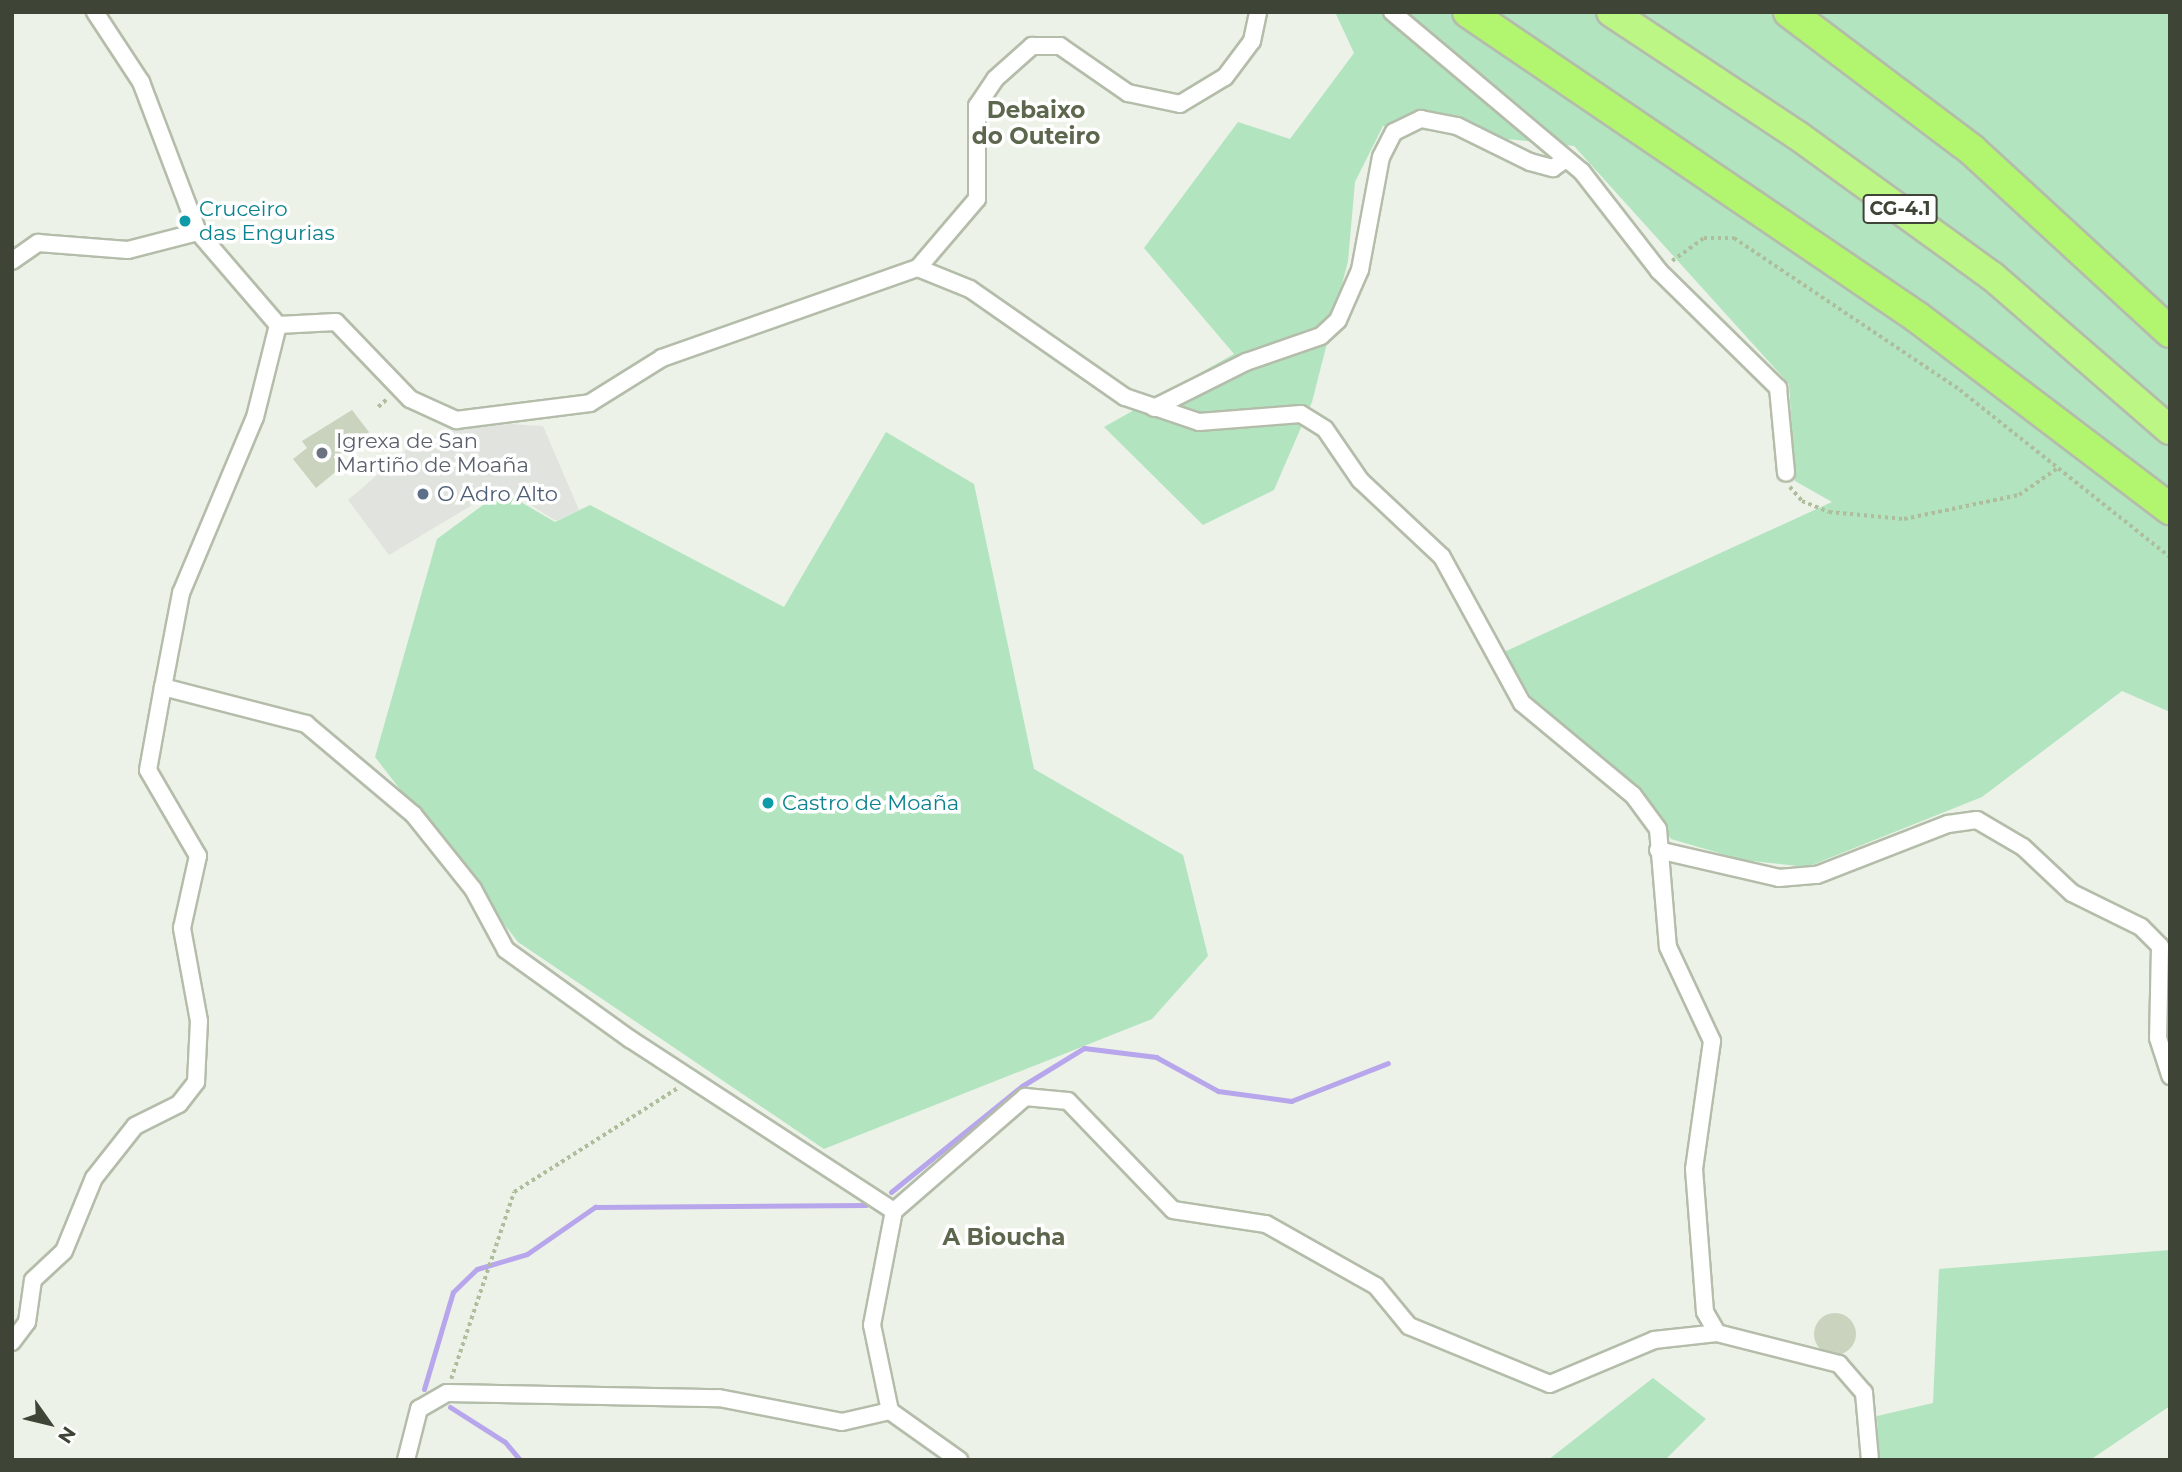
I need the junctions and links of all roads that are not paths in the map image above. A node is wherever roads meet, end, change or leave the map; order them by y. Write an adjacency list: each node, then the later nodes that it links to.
1 (95, 12): 8 (street)
2 (1258, 12): 10 (street)
3 (1392, 12): 7 (street)
4 (1468, 12): 16 (highway)
5 (1611, 12): 14 (highway, CG-4.1)
6 (1789, 12): 12 (highway)
7 (1566, 159): 13 (street); 15 (street)
8 (198, 232): 9 (street); 11 (street)
9 (12, 261)
10 (918, 268): 11 (street); 13 (street)
11 (278, 325): 17 (street)
12 (2170, 332)
13 (1154, 408): 18 (street)
14 (2170, 430)
15 (1786, 473)
16 (2170, 509)
17 (163, 687): 20 (street); 22 (street)
18 (1657, 850): 19 (street); 21 (street)
19 (2170, 1076)
20 (894, 1211): 21 (street); 23 (street)
21 (1717, 1333): 26 (street)
22 (12, 1342)
23 (890, 1411): 24 (street); 25 (street)
24 (406, 1460)
25 (959, 1460)
26 (1870, 1460)

